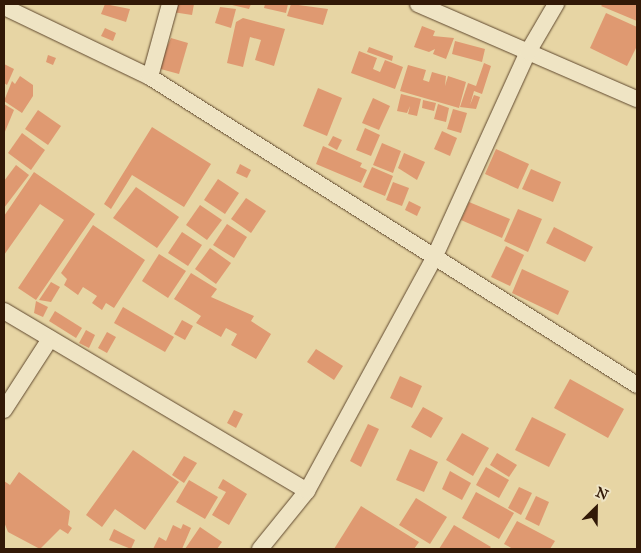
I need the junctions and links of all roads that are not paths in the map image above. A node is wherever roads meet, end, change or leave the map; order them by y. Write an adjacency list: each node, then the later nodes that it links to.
1 (170, 4): 6 (street)
2 (419, 4): 5 (street)
3 (555, 4): 5 (street)
4 (4, 7): 6 (street)
5 (528, 52): 7 (street); 8 (street)
6 (150, 78): 8 (street)
7 (637, 100)
8 (434, 258): 11 (street); 13 (street)
9 (4, 311): 10 (street)
10 (50, 339): 12 (street); 13 (street)
11 (637, 385)
12 (4, 410)
13 (306, 491): 14 (street)
14 (260, 549)

